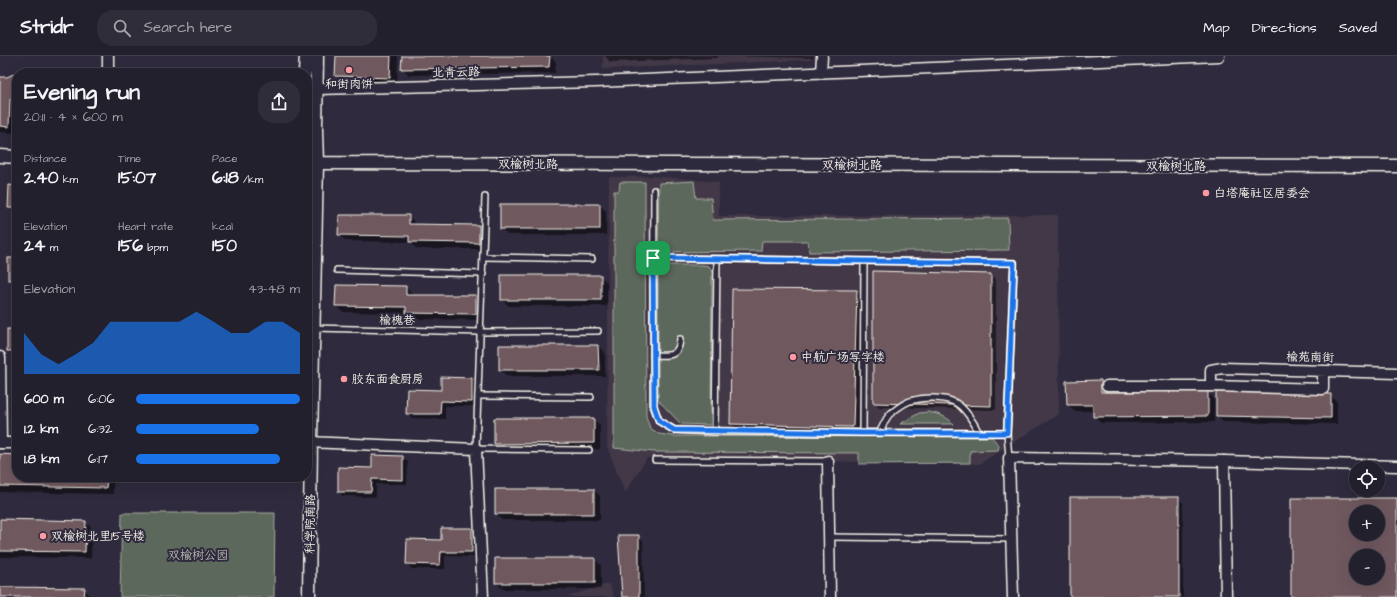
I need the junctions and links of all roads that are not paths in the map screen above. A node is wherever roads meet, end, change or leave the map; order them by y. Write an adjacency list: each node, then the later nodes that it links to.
1 (108, 56): 7 (street)
2 (306, 56): 8 (street)
3 (317, 56): 10 (street, 科学院南路)
4 (822, 56): 9 (street)
5 (1219, 56): 6 (street, 北青云路)
6 (1058, 59): 9 (street, 北青云路)
7 (108, 68)
8 (305, 68)
9 (822, 73): 10 (street, 北青云路)
10 (317, 89): 13 (street, 科学院南路)
11 (0, 156): 12 (street)
12 (12, 157)
13 (312, 163): 14 (street, 双榆树北路); 24 (street, 科学院南路)
14 (1397, 166)
15 (654, 190): 18 (lane)
16 (485, 197): 17 (lane)
17 (483, 257): 19 (lane); 23 (lane)
18 (653, 258): 20 (lane); 28 (lane)
19 (592, 259)
20 (717, 260): 21 (lane); 37 (lane)
21 (864, 260): 38 (lane); 41 (lane)
22 (337, 270): 23 (lane)
23 (482, 274): 26 (lane)
24 (314, 328): 26 (lane, 榆槐巷); 32 (street, 科学院南路)
25 (598, 331): 26 (lane, 榆槐巷)
26 (481, 332): 35 (lane)
27 (680, 339): 28 (lane)
28 (653, 355): 37 (lane)
29 (0, 357): 43 (street)
30 (1323, 371): 31 (street, 榆苑南街); 34 (street, 榆苑南街); 34 (street)
31 (1397, 372)
32 (312, 374)
33 (1107, 386): 34 (street)
34 (1211, 386)
35 (478, 396): 36 (lane); 45 (lane)
36 (590, 397)
37 (715, 432): 38 (lane)
38 (863, 433): 39 (lane)
39 (879, 433): 40 (lane); 40 (lane)
40 (979, 433): 41 (lane)
41 (1007, 433): 47 (lane)
42 (312, 442): 45 (street)
43 (1, 443): 44 (street)
44 (12, 443)
45 (476, 449): 46 (lane); 56 (street)
46 (589, 450)
47 (1009, 458): 50 (street); 54 (street)
48 (655, 460): 49 (lane)
49 (828, 461): 53 (street)
50 (1224, 461): 51 (street); 59 (street)
51 (1397, 466)
52 (309, 482): 55 (street, 科学院南路)
53 (829, 537): 54 (lane); 57 (street)
54 (1012, 539): 58 (street)
55 (309, 597)
56 (483, 597)
57 (830, 597)
58 (1013, 597)
59 (1226, 597)

